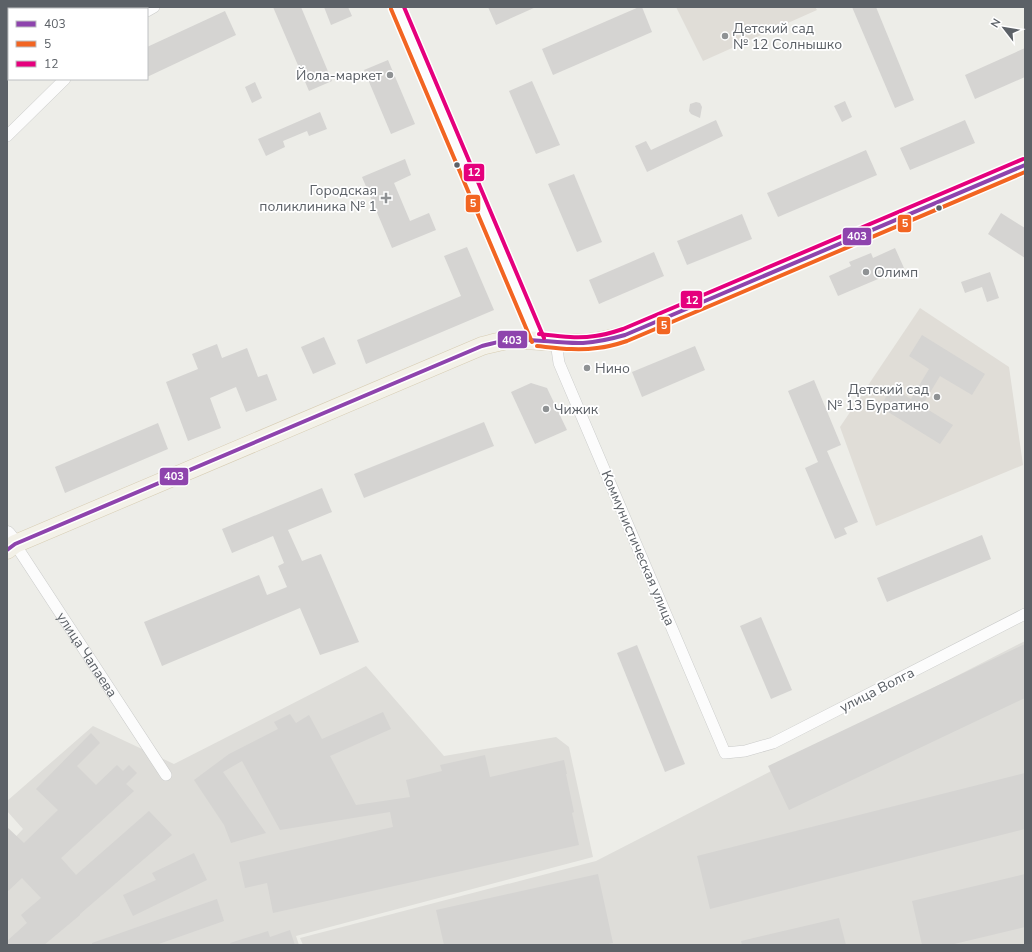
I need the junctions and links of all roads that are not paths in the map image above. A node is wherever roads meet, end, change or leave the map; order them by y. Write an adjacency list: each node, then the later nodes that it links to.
1 (397, 7): 5 (street)
2 (64, 80): 3 (street)
3 (7, 136)
4 (1025, 164): 6 (main road)
5 (538, 340): 6 (main road); 7 (main road)
6 (556, 342): 9 (street, Коммунистическая улица)
7 (10, 543): 10 (street, улица Чапаева)
8 (1025, 614): 9 (street, улица Волга)
9 (725, 753)
10 (166, 776)

